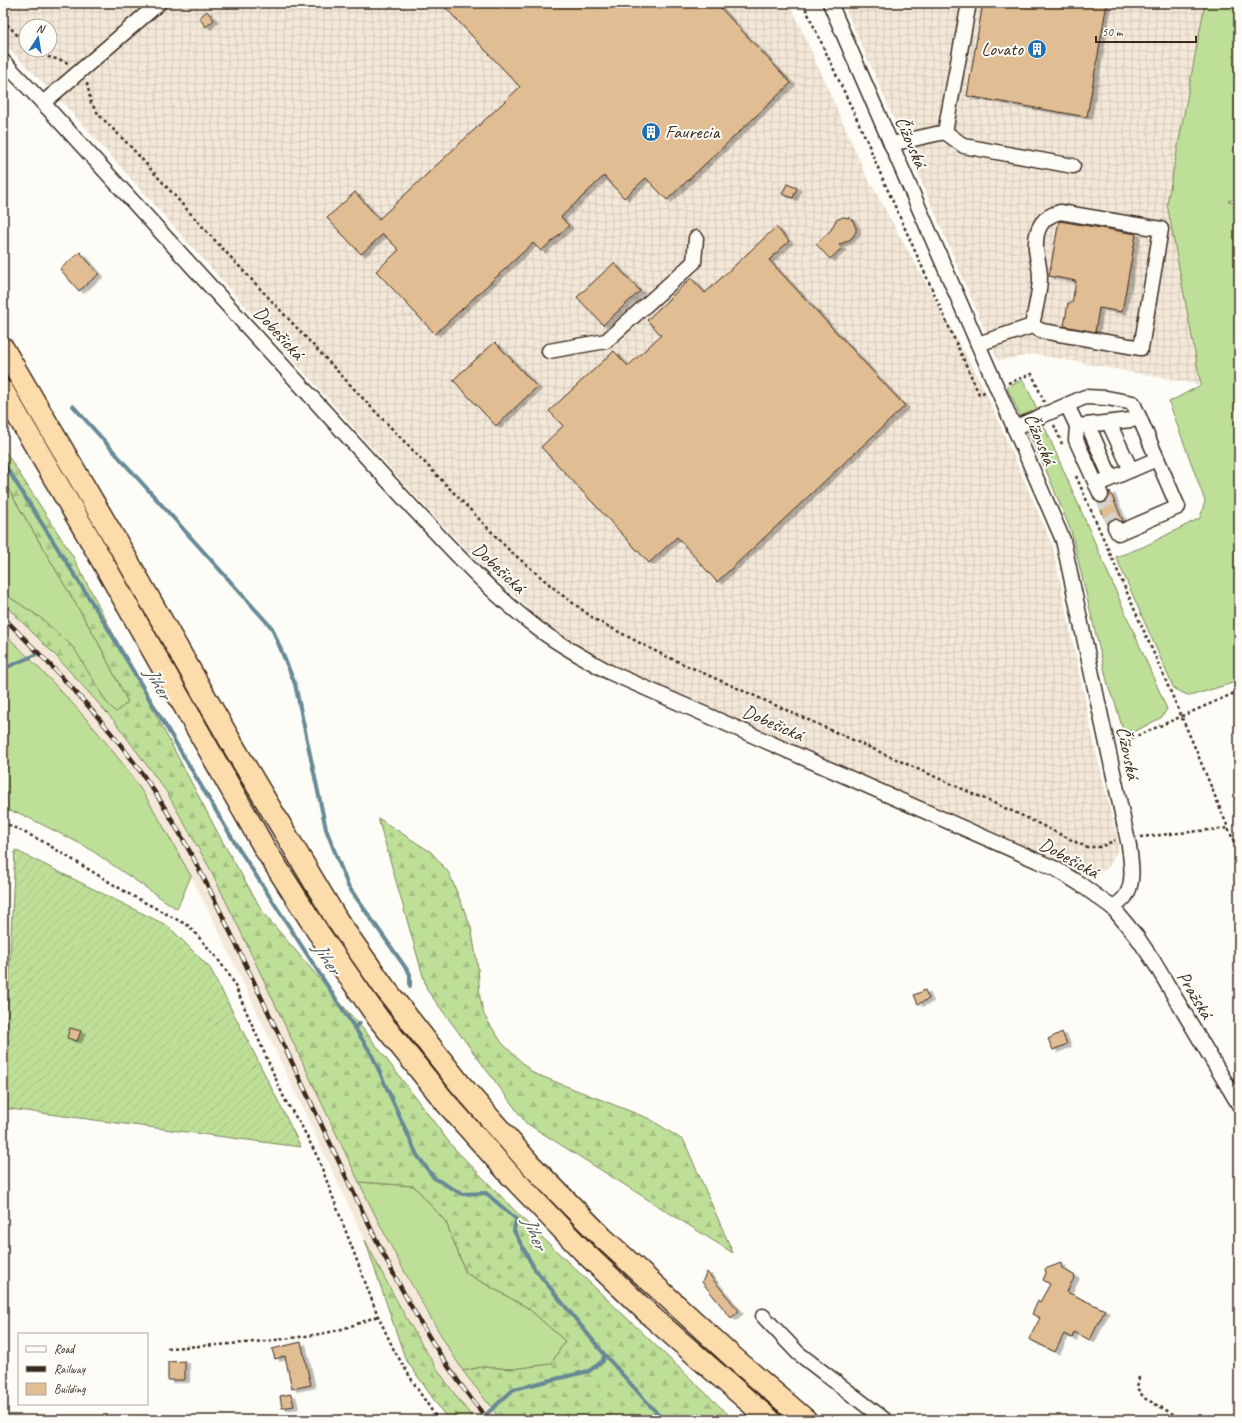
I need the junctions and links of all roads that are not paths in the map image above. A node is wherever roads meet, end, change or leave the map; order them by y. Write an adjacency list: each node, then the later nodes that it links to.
1 (159, 3): 5 (street)
2 (830, 3): 7 (street, Čížovská)
3 (969, 3): 6 (street)
4 (3, 61): 5 (street, Dobešická)
5 (43, 103): 24 (street, Dobešická)
6 (945, 132): 7 (street); 8 (street)
7 (891, 144): 11 (street, Čížovská)
8 (1073, 166)
9 (696, 238): 13 (street)
10 (1032, 326): 10 (street); 11 (street)
11 (978, 344): 19 (street, Čížovská)
12 (3, 348): 28 (highway)
13 (549, 351)
14 (3, 391): 27 (highway)
15 (1067, 405): 16 (street); 18 (street); 19 (street)
16 (1140, 419): 17 (street); 20 (street)
17 (1109, 423): 18 (street); 21 (street)
18 (1082, 426): 22 (street); 22 (street)
19 (1014, 428): 24 (street, Čížovská)
20 (1157, 459): 21 (street); 23 (street)
21 (1130, 470): 22 (street)
22 (1110, 478)
23 (1115, 527)
24 (1113, 908): 25 (street, Pražská)
25 (1239, 1105)
26 (763, 1316): 29 (street)
27 (770, 1420)
28 (806, 1420)
29 (885, 1420)

